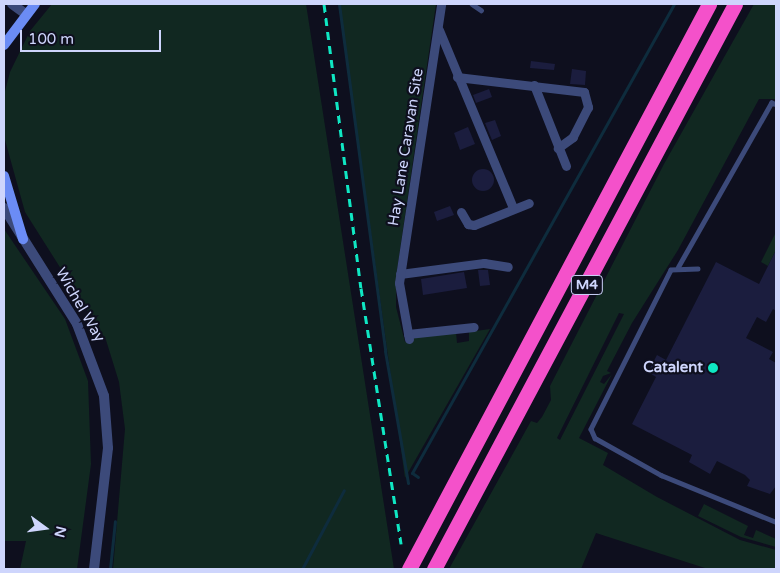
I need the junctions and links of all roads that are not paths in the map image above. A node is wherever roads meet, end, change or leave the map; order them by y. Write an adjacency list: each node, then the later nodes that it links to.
1 (12, 4): 8 (street)
2 (35, 4): 8 (main road)
3 (441, 4): 9 (street, Hay Lane Caravan Site)
4 (472, 4): 7 (lane)
5 (709, 4): 30 (highway, M4)
6 (735, 4): 28 (highway, M4)
7 (481, 10)
8 (26, 14): 10 (main road)
9 (438, 24): 11 (street, Hay Lane Caravan Site); 25 (street, Hay Lane Caravan Site)
10 (4, 45)
11 (457, 78): 12 (street); 18 (street, Hay Lane Caravan Site)
12 (534, 85): 14 (street); 14 (street)
13 (776, 104): 23 (lane)
14 (558, 148): 15 (street)
15 (566, 166)
16 (4, 176): 21 (main road)
17 (528, 203): 18 (street)
18 (513, 208): 20 (street)
19 (5, 212): 21 (street, Wichel Way)
20 (461, 212)
21 (23, 239): 29 (street, Wichel Way)
22 (508, 267): 25 (street)
23 (678, 267): 24 (lane); 27 (lane)
24 (698, 269)
25 (400, 274): 26 (street, Hay Lane Caravan Site)
26 (474, 327)
27 (776, 522)
28 (435, 568)
29 (94, 569)
30 (409, 569)

